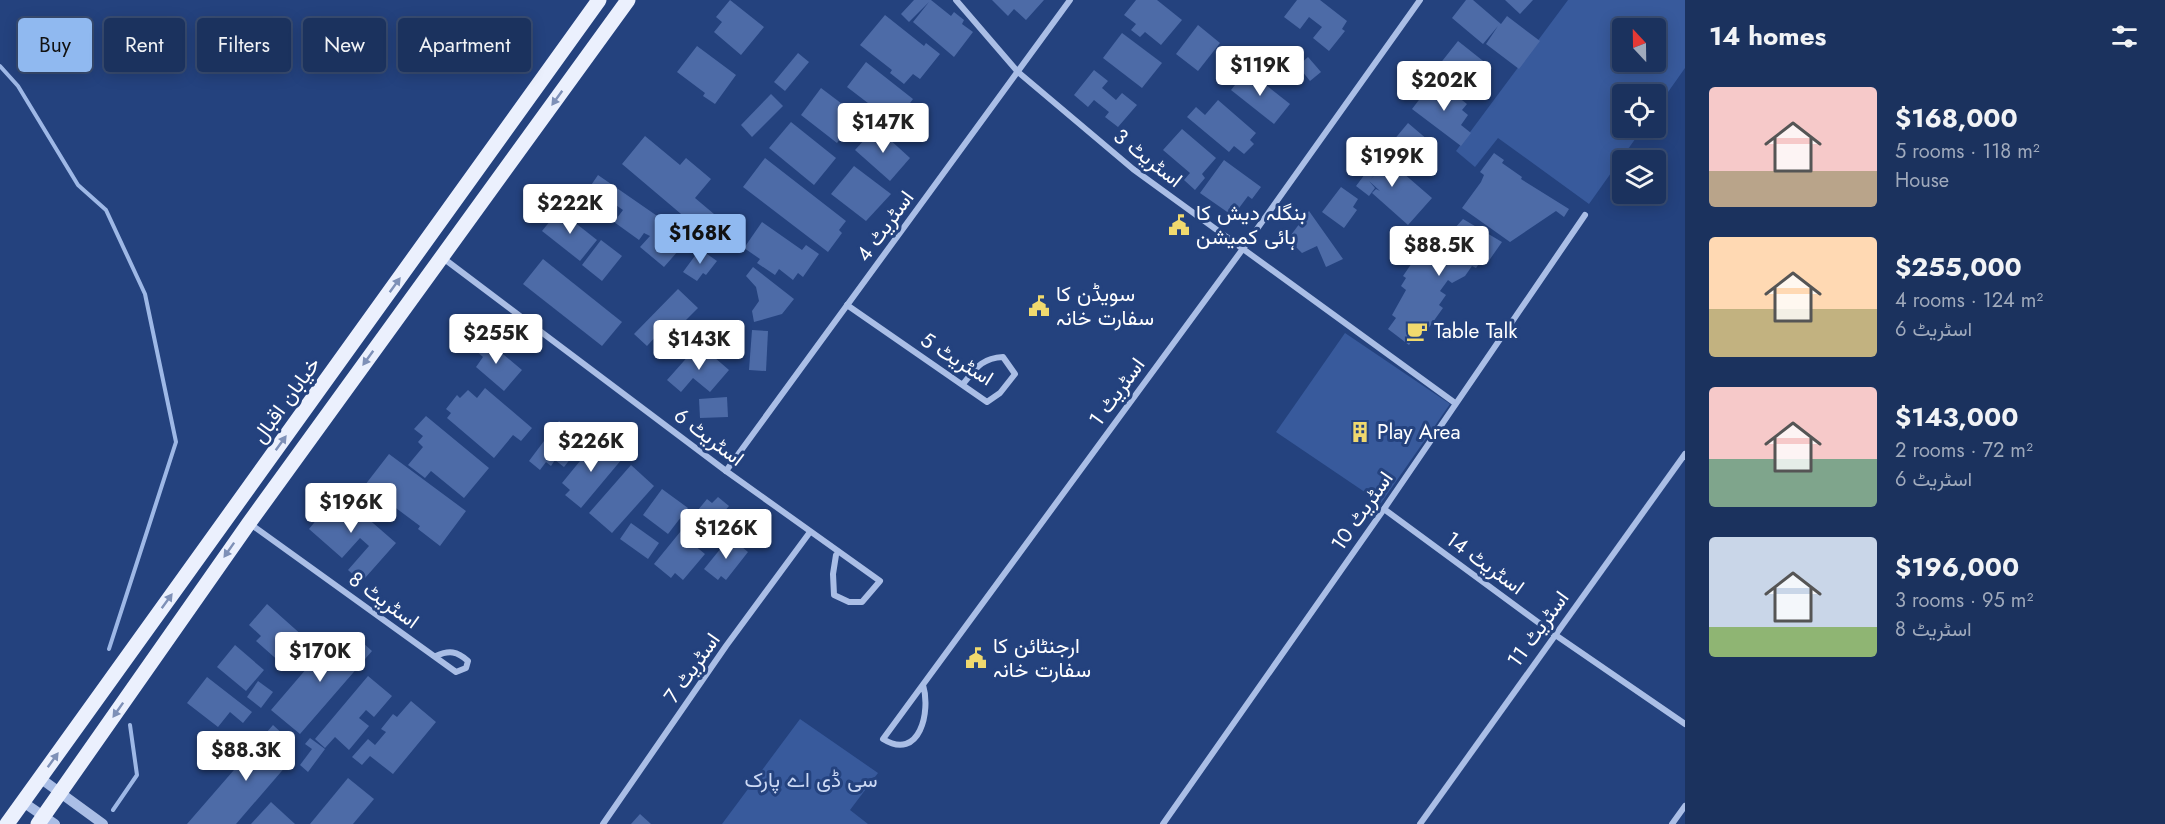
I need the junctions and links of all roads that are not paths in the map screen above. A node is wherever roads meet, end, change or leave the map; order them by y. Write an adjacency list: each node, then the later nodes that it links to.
1 (599, 0): 6 (main road, خیابان اقبال)
2 (628, 0): 7 (main road, خیابان اقبال)
3 (956, 0): 8 (street, اسٹریٹ 3)
4 (1070, 0): 8 (street, اسٹریٹ 4)
5 (1420, 0): 10 (street, اسٹریٹ 1)
6 (572, 38): 7 (main road); 25 (main road, خیابان اقبال, one-way to 6)
7 (591, 51): 11 (main road, خیابان اقبال, one-way to 11)
8 (1018, 72): 10 (street, اسٹریٹ 3); 12 (street, اسٹریٹ 4)
9 (1585, 214): 14 (street, اسٹریٹ 10)
10 (1242, 250): 14 (street, اسٹریٹ 3); 23 (street, اسٹریٹ 1)
11 (442, 257): 16 (street, اسٹریٹ 6); 18 (main road, خیابان اقبال, one-way to 18)
12 (847, 306): 13 (street, اسٹریٹ 5); 16 (street, اسٹریٹ 4)
13 (963, 384)
14 (1455, 403): 17 (street, اسٹریٹ 10)
15 (1685, 454): 21 (street, اسٹریٹ 11)
16 (726, 471): 19 (street, اسٹریٹ 6)
17 (1384, 509): 21 (street, اسٹریٹ 14); 33 (street, اسٹریٹ 10)
18 (249, 523): 22 (street, اسٹریٹ 8); 26 (main road, خیابان اقبال, one-way to 26)
19 (810, 532): 20 (street, اسٹریٹ 6); 32 (street, اسٹریٹ 7)
20 (836, 555)
21 (1554, 634): 24 (street, اسٹریٹ 14); 34 (street, اسٹریٹ 11)
22 (436, 656)
23 (923, 685): 23 (street, اسٹریٹ 1)
24 (1685, 724)
25 (40, 778): 26 (street); 27 (main road, خیابان اقبال)
26 (61, 793): 29 (main road, خیابان اقبال); 31 (street)
27 (23, 802): 29 (street); 30 (main road, خیابان اقبال)
28 (1685, 806): 35 (street)
29 (46, 821)
30 (7, 824)
31 (103, 824)
32 (603, 824)
33 (1162, 824)
34 (1420, 824)
35 (1672, 824)

